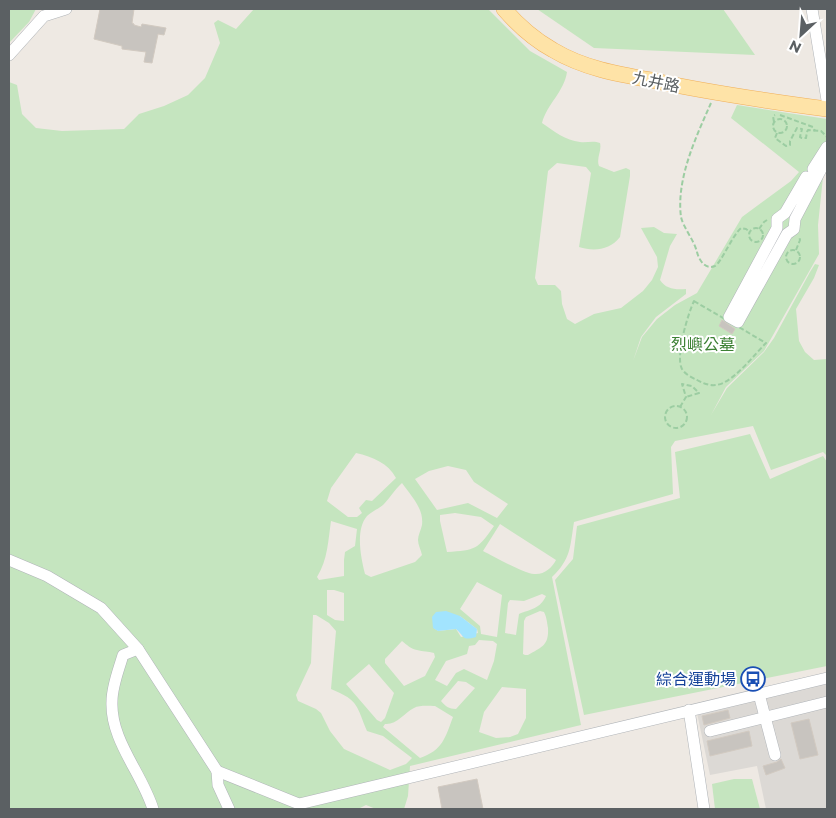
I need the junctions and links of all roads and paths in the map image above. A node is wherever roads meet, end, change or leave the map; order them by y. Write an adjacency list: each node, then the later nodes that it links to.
1 (66, 9): 4 (street)
2 (504, 9): 6 (main road, 九井路)
3 (812, 9): 7 (street)
4 (41, 12): 5 (street)
5 (9, 54)
6 (715, 94): 8 (main road, 九井路); 15 (path)
7 (827, 100)
8 (827, 109)
9 (774, 122): 10 (path); 11 (path); 11 (path)
10 (815, 131): 11 (path); 12 (path)
11 (777, 133)
12 (827, 137)
13 (827, 147): 14 (street)
14 (827, 158)
15 (750, 232): 15 (path)
16 (799, 260): 16 (path)
17 (696, 380): 17 (path); 18 (path)
18 (692, 386): 19 (path); 19 (path)
19 (686, 398): 20 (path)
20 (680, 407): 20 (path)
21 (9, 560): 22 (street)
22 (138, 649): 30 (street); 31 (street)
23 (827, 678): 24 (street)
24 (759, 694): 26 (street); 27 (street)
25 (827, 702): 27 (street)
26 (689, 710): 30 (street); 33 (street)
27 (765, 717): 28 (street); 29 (street)
28 (710, 731)
29 (775, 755)
30 (217, 771): 32 (street)
31 (153, 809)
32 (229, 809)
33 (704, 809)

